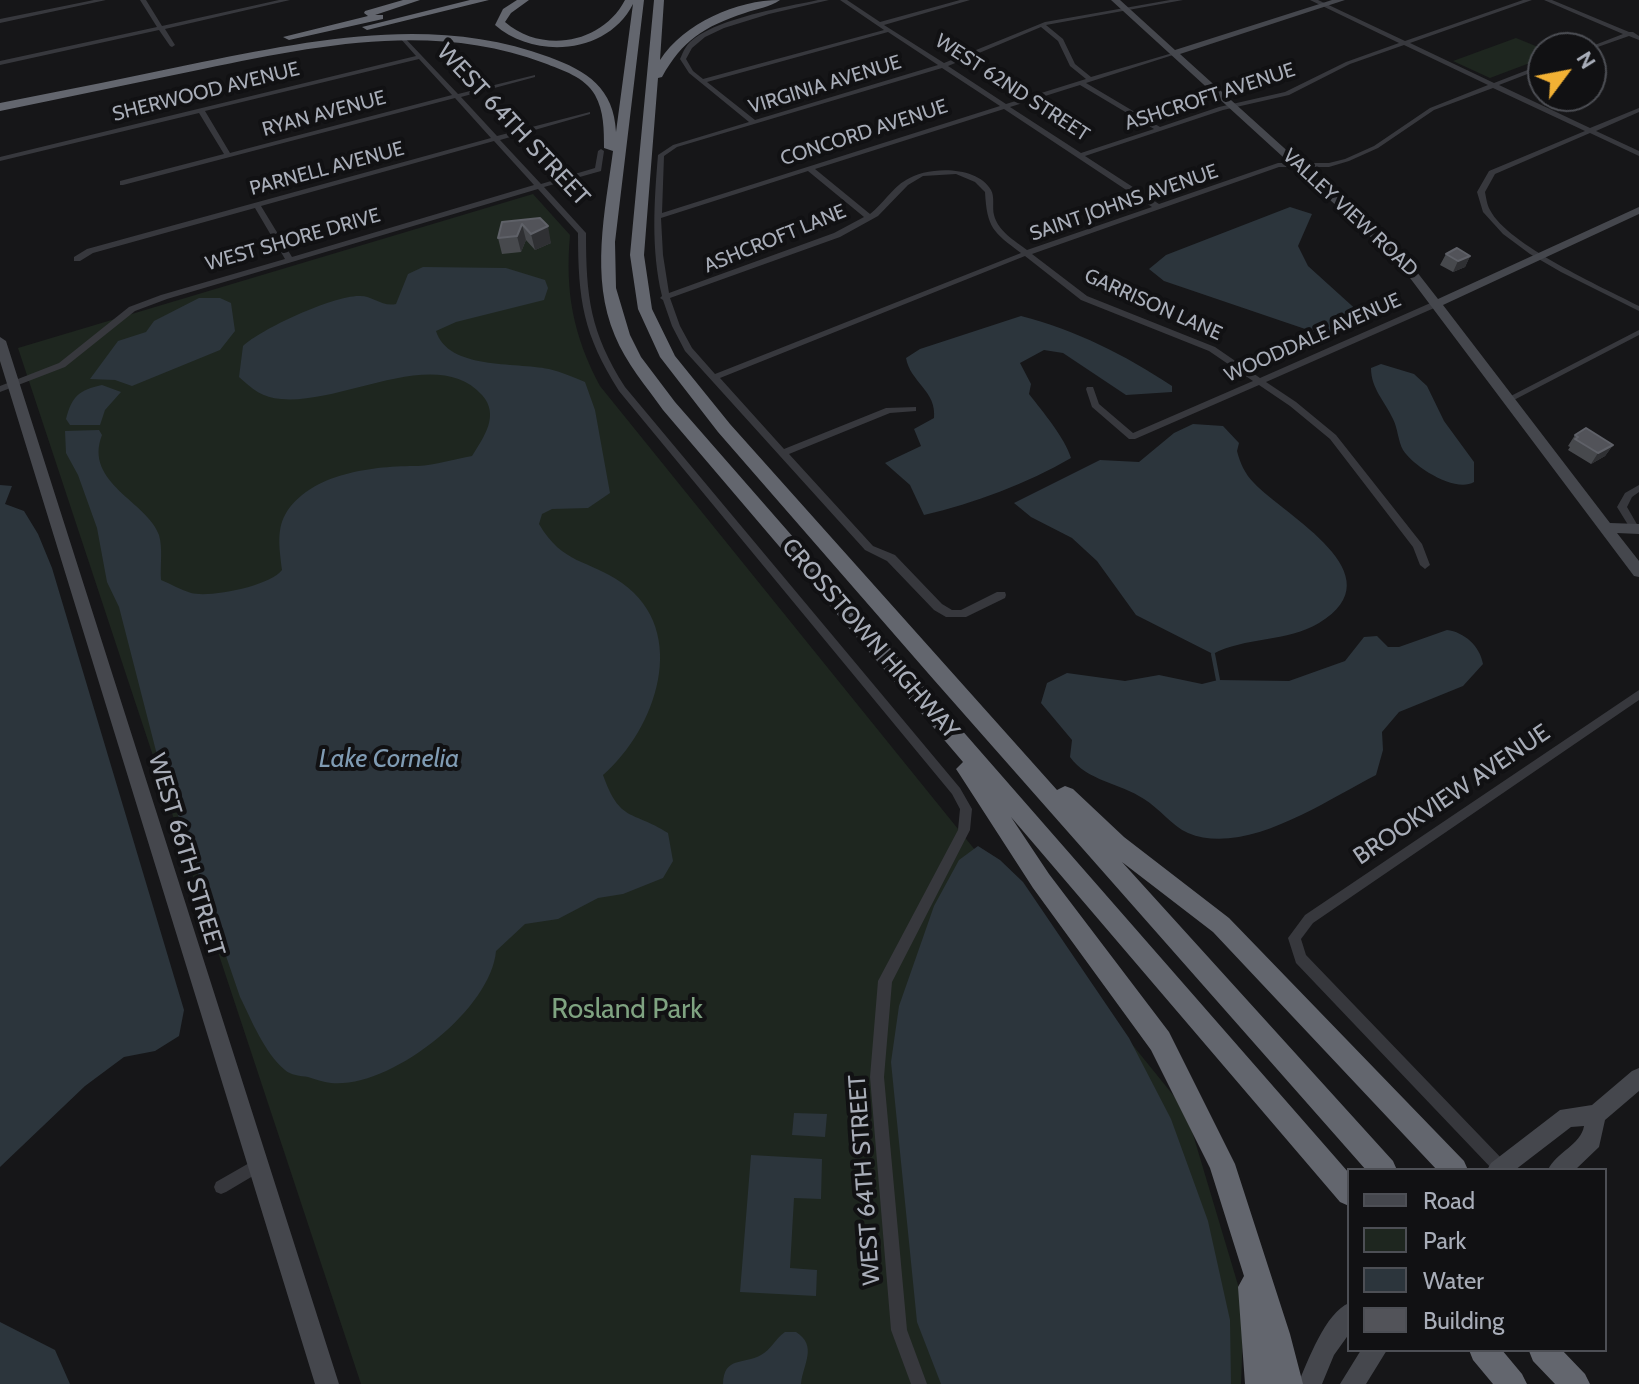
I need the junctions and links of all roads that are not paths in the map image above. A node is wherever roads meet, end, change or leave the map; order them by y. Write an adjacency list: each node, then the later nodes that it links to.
1 (103, 0): 23 (street)
2 (143, 0): 26 (street)
3 (287, 0): 26 (street)
4 (415, 0): 30 (highway)
5 (453, 0): 30 (highway)
6 (484, 0): 41 (highway)
7 (524, 0): 8 (highway)
8 (630, 0)
9 (639, 0): 74 (highway, CROSSTOWN HIGHWAY)
10 (659, 0): 46 (highway, CROSSTOWN HIGHWAY)
11 (775, 0): 46 (highway)
12 (826, 0): 44 (street)
13 (843, 0): 24 (street, WEST 62ND STREET)
14 (967, 0): 24 (street)
15 (1115, 0): 22 (street, VALLEY VIEW ROAD)
16 (1180, 0): 22 (street, VIRGINIA AVENUE)
17 (1313, 0): 21 (street)
18 (1341, 0): 21 (street)
19 (1529, 0): 34 (street, ASHCROFT AVENUE)
20 (1547, 0): 29 (street)
21 (1325, 5): 34 (street); 36 (street)
22 (1125, 10): 25 (street, VIRGINIA AVENUE); 36 (street, VALLEY VIEW ROAD)
23 (0, 21)
24 (880, 24): 27 (street, WEST 62ND STREET)
25 (1042, 25): 39 (street, VIRGINIA AVENUE); 43 (street)
26 (161, 28): 35 (street); 38 (street)
27 (889, 30): 39 (street, WEST 62ND STREET); 44 (street)
28 (1639, 30): 29 (street)
29 (1628, 33): 32 (street); 33 (street)
30 (294, 36): 49 (highway)
31 (403, 38): 37 (street, WEST 64TH STREET)
32 (1639, 38)
33 (1607, 41)
34 (1405, 43): 47 (street); 50 (street, ASHCROFT AVENUE)
35 (172, 45)
36 (1174, 53): 43 (street); 50 (street, VALLEY VIEW ROAD)
37 (420, 57): 48 (street, WEST 64TH STREET); 53 (street, SHERWOOD AVENUE)
38 (0, 63)
39 (943, 66): 52 (street, WEST 62ND STREET); 56 (street, VIRGINIA AVENUE)
40 (1527, 72): 47 (street, SAINT JOHNS AVENUE)
41 (148, 76): 51 (highway); 74 (highway)
42 (533, 76): 48 (street, RYAN AVENUE)
43 (1091, 80): 45 (street, CONCORD AVENUE)
44 (703, 81): 56 (street)
45 (1082, 83): 52 (street, CONCORD AVENUE); 57 (street)
46 (652, 85): 97 (highway, CROSSTOWN HIGHWAY)
47 (1493, 85): 58 (street); 65 (street, SAINT JOHNS AVENUE)
48 (456, 96): 59 (street, WEST 64TH STREET); 62 (street, RYAN AVENUE)
49 (0, 98)
50 (1234, 106): 57 (street, ASHCROFT AVENUE); 65 (street, VALLEY VIEW ROAD)
51 (0, 107)
52 (1005, 107): 63 (street, WEST 62ND STREET); 66 (street, CONCORD AVENUE)
53 (201, 110): 62 (street); 64 (street, SHERWOOD AVENUE)
54 (1639, 110): 58 (street)
55 (588, 113): 59 (street, PARNELL AVENUE)
56 (754, 123): 72 (street, VIRGINIA AVENUE)
57 (1159, 129): 63 (street, ASHCROFT AVENUE)
58 (1590, 131): 61 (street); 76 (street)
59 (495, 139): 68 (street, WEST 64TH STREET); 69 (street, PARNELL AVENUE)
60 (601, 151): 68 (street, WEST SHORE DRIVE)
61 (1639, 154)
62 (228, 155): 67 (street, RYAN AVENUE)
63 (1080, 156): 70 (street, WEST 62ND STREET)
64 (0, 159)
65 (1299, 165): 70 (street, SAINT JOHNS AVENUE); 80 (street, VALLEY VIEW ROAD)
66 (810, 169): 72 (street, CONCORD AVENUE); 73 (street)
67 (123, 183)
68 (540, 186): 78 (street, WEST SHORE DRIVE); 116 (street, WEST 64TH STREET)
69 (257, 205): 77 (street, PARNELL AVENUE); 78 (street)
70 (1159, 208): 75 (street, SAINT JOHNS AVENUE)
71 (1639, 210): 76 (street, WOODDALE AVENUE)
72 (657, 217): 79 (street)
73 (869, 217): 75 (street, ASHCROFT LANE); 79 (street, ASHCROFT LANE)
74 (612, 220): 98 (highway, CROSSTOWN HIGHWAY)
75 (1025, 254): 84 (street, SAINT JOHNS AVENUE); 85 (street, GARRISON LANE)
76 (1541, 255): 80 (street, WOODDALE AVENUE); 81 (street)
77 (77, 259)
78 (290, 260): 86 (street, WEST SHORE DRIVE)
79 (664, 298): 84 (street)
80 (1438, 303): 85 (street, WOODDALE AVENUE); 88 (street, VALLEY VIEW ROAD)
81 (1639, 309)
82 (1639, 332): 88 (street)
83 (0, 341): 86 (street, WEST 66TH STREET)
84 (713, 378): 90 (street)
85 (1261, 381): 87 (street, WOODDALE AVENUE); 94 (street, GARRISON LANE)
86 (7, 387): 102 (street, WEST 66TH STREET)
87 (1090, 389)
88 (1509, 399): 93 (street, VALLEY VIEW ROAD)
89 (913, 409): 90 (street)
90 (783, 453): 96 (street)
91 (1639, 488): 92 (street)
92 (1636, 527): 93 (street)
93 (1608, 528): 95 (street, VALLEY VIEW ROAD)
94 (1425, 565)
95 (1639, 572)
96 (1001, 595)
97 (941, 675): 103 (highway, CROSSTOWN HIGHWAY); 104 (highway)
98 (911, 686): 109 (highway, CROSSTOWN HIGHWAY); 110 (highway)
99 (1639, 694): 105 (street, BROOKVIEW AVENUE)
100 (1639, 1078): 101 (street)
101 (1596, 1115): 106 (street); 107 (street)
102 (258, 1165): 108 (street); 115 (street, WEST 66TH STREET)
103 (1382, 1168)
104 (1453, 1168)
105 (1499, 1168)
106 (1501, 1168)
107 (1561, 1168)
108 (221, 1187)
109 (1347, 1191)
110 (1248, 1247): 117 (highway); 118 (highway)
111 (1347, 1317): 119 (street)
112 (1374, 1352): 120 (street)
113 (1485, 1352): 121 (highway)
114 (1544, 1352): 122 (highway)
115 (327, 1384)
116 (919, 1384)
117 (1260, 1384)
118 (1288, 1384)
119 (1310, 1384)
120 (1352, 1384)
121 (1512, 1384)
122 (1573, 1384)

